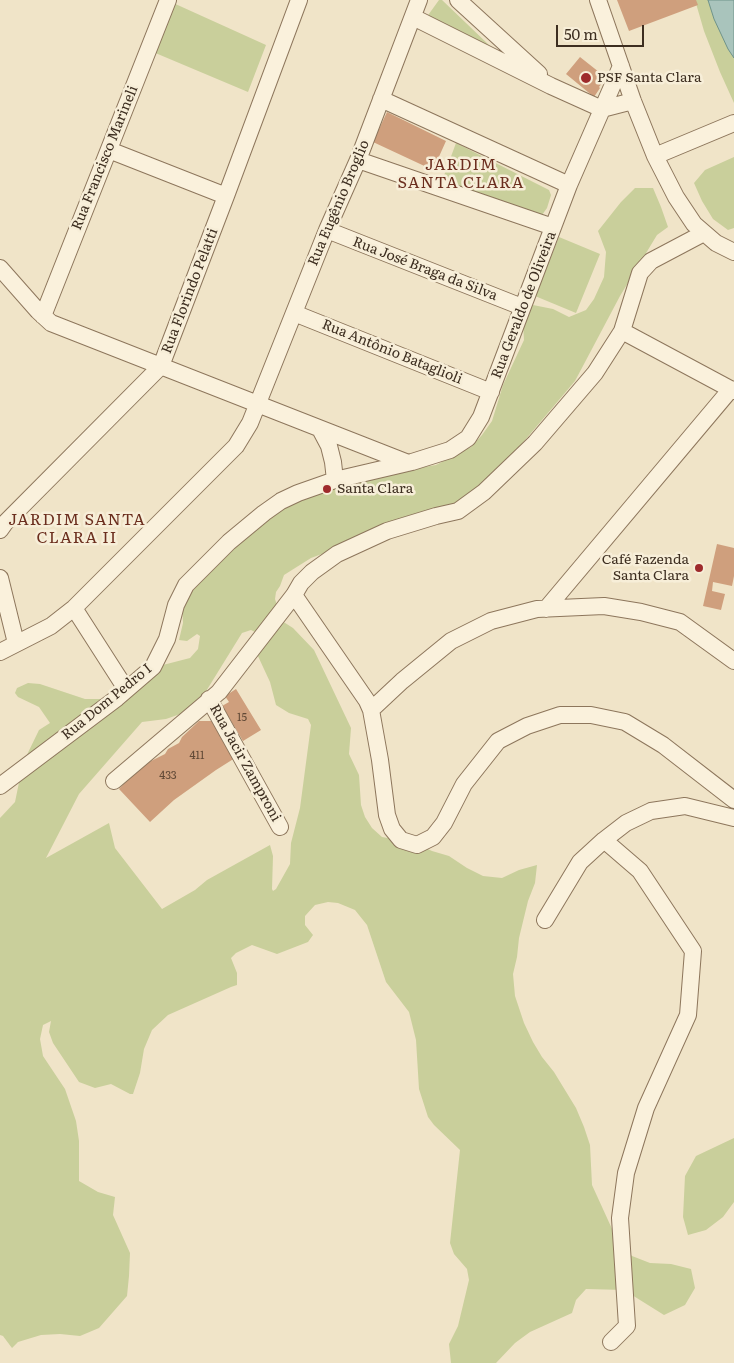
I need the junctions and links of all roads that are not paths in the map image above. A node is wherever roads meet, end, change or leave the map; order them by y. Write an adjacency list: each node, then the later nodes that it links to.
1 (168, 0): 13 (street, Rua Francisco Marineli)
2 (299, 0): 17 (street, Rua Florindo Pelatti)
3 (419, 0): 6 (street, Rua Eugênio Broglio)
4 (458, 0): 8 (street)
5 (598, 0): 7 (street)
6 (413, 18): 8 (street); 9 (street, Rua Eugênio Broglio)
7 (621, 66): 10 (street); 11 (street, Rua Geraldo de Oliveira)
8 (551, 86): 11 (street)
9 (382, 99): 15 (street, Rua Eugênio Broglio); 16 (street)
10 (633, 101): 11 (street); 14 (street)
11 (602, 109): 16 (street, Rua Geraldo de Oliveira)
12 (734, 124): 14 (street)
13 (109, 150): 17 (street); 25 (street, Rua Francisco Marineli)
14 (655, 156): 20 (street)
15 (358, 160): 18 (street); 19 (street, Rua Eugênio Broglio)
16 (569, 185): 18 (street, Rua Geraldo de Oliveira)
17 (226, 196): 27 (street, Rua Florindo Pelatti)
18 (553, 227): 23 (street, Rua Geraldo de Oliveira)
19 (327, 230): 23 (street, Rua José Braga da Silva); 24 (street, Rua Eugênio Broglio)
20 (704, 233): 21 (street); 26 (street)
21 (734, 252)
22 (0, 268): 25 (street)
23 (522, 307): 29 (street, Rua Geraldo de Oliveira)
24 (294, 313): 29 (street, Rua Antônio Bataglioli); 30 (street, Rua Eugênio Broglio)
25 (43, 316): 27 (street)
26 (622, 331): 28 (street); 36 (street)
27 (161, 366): 30 (street); 34 (street, Rua Florindo Pelatti)
28 (732, 390): 38 (street)
29 (490, 392): 32 (street, Rua Geraldo de Oliveira)
30 (258, 404): 31 (street); 37 (street, Rua Eugênio Broglio)
31 (320, 429): 32 (street); 33 (street)
32 (408, 463): 33 (street, Rua Dom Pedro I)
33 (335, 480): 42 (street, Rua Dom Pedro I)
34 (0, 530)
35 (0, 578): 39 (street)
36 (294, 595): 43 (street); 44 (street)
37 (74, 608): 39 (street, Rua Eugênio Broglio); 42 (street)
38 (546, 609): 41 (street); 44 (street)
39 (16, 643): 40 (street, Rua Eugênio Broglio)
40 (0, 652)
41 (734, 661)
42 (126, 690): 46 (street, Rua Dom Pedro I)
43 (209, 699): 45 (street); 49 (street, Rua Jacir Zamproni)
44 (371, 710): 47 (street)
45 (114, 781)
46 (0, 786)
47 (734, 800)
48 (734, 818): 50 (street)
49 (280, 827)
50 (604, 840): 51 (street); 52 (street)
51 (546, 920)
52 (611, 1342)

